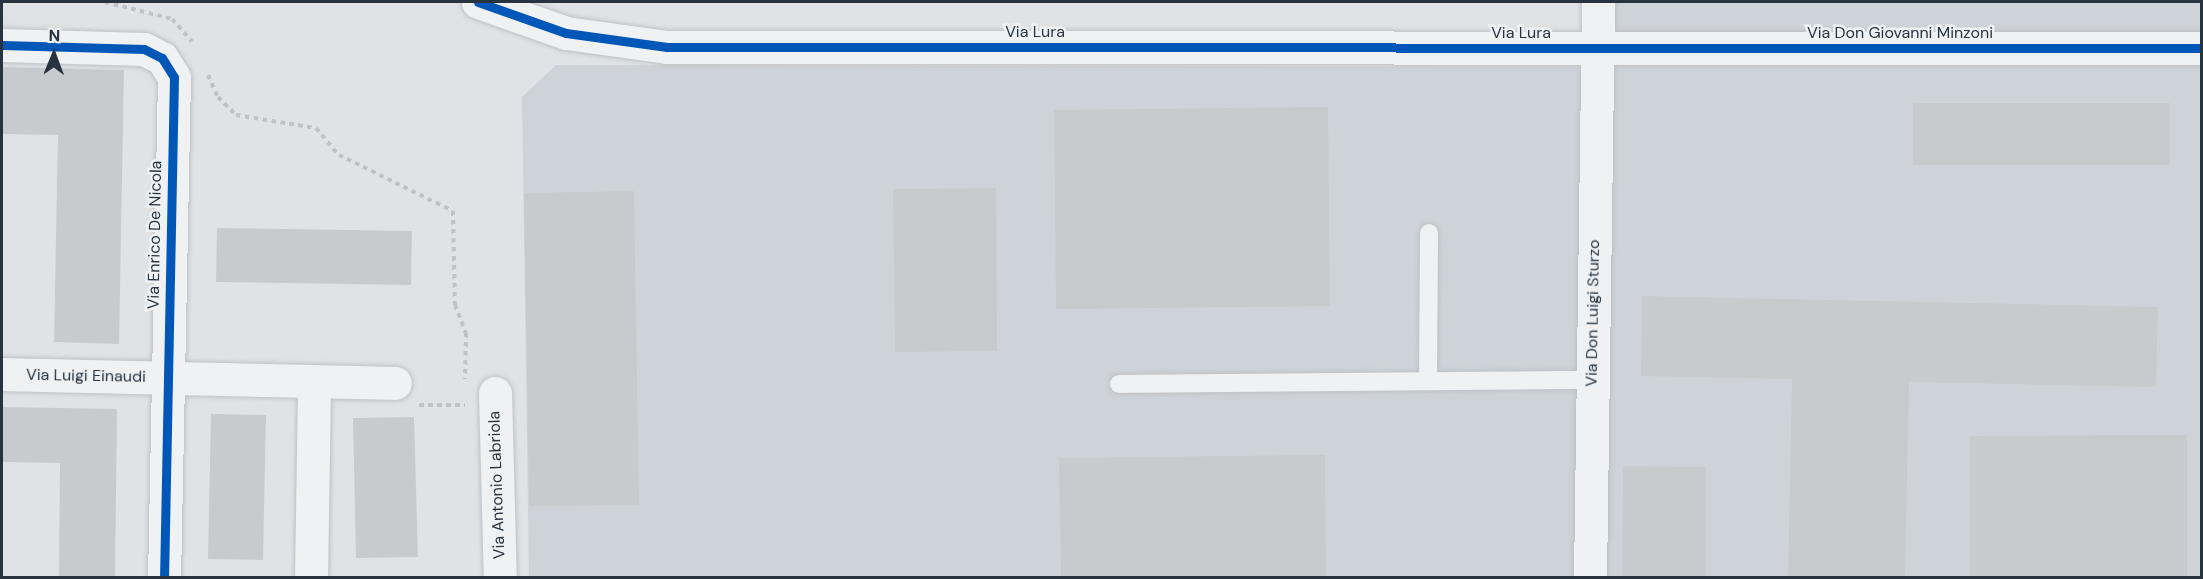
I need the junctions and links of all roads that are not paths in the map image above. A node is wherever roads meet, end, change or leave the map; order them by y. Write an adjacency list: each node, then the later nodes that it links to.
1 (478, 2): 4 (street, Via Lura)
2 (1598, 2): 4 (street, Via Don Luigi Sturzo)
3 (2, 45): 8 (street, Via Enrico De Nicola)
4 (1599, 48): 5 (street, Via Don Giovanni Minzoni); 9 (street, Via Don Luigi Sturzo)
5 (2202, 48)
6 (1429, 233): 11 (lane)
7 (2, 374): 8 (street, Via Luigi Einaudi)
8 (167, 378): 10 (street, Via Luigi Einaudi); 15 (street, Via Enrico De Nicola)
9 (1591, 380): 11 (lane); 18 (street, Via Don Luigi Sturzo)
10 (314, 381): 12 (street, Via Luigi Einaudi); 16 (street)
11 (1428, 381): 13 (lane)
12 (395, 383)
13 (1119, 384)
14 (480, 393): 17 (street, Via Antonio Labriola)
15 (164, 578)
16 (311, 578)
17 (500, 578)
18 (1590, 578)

